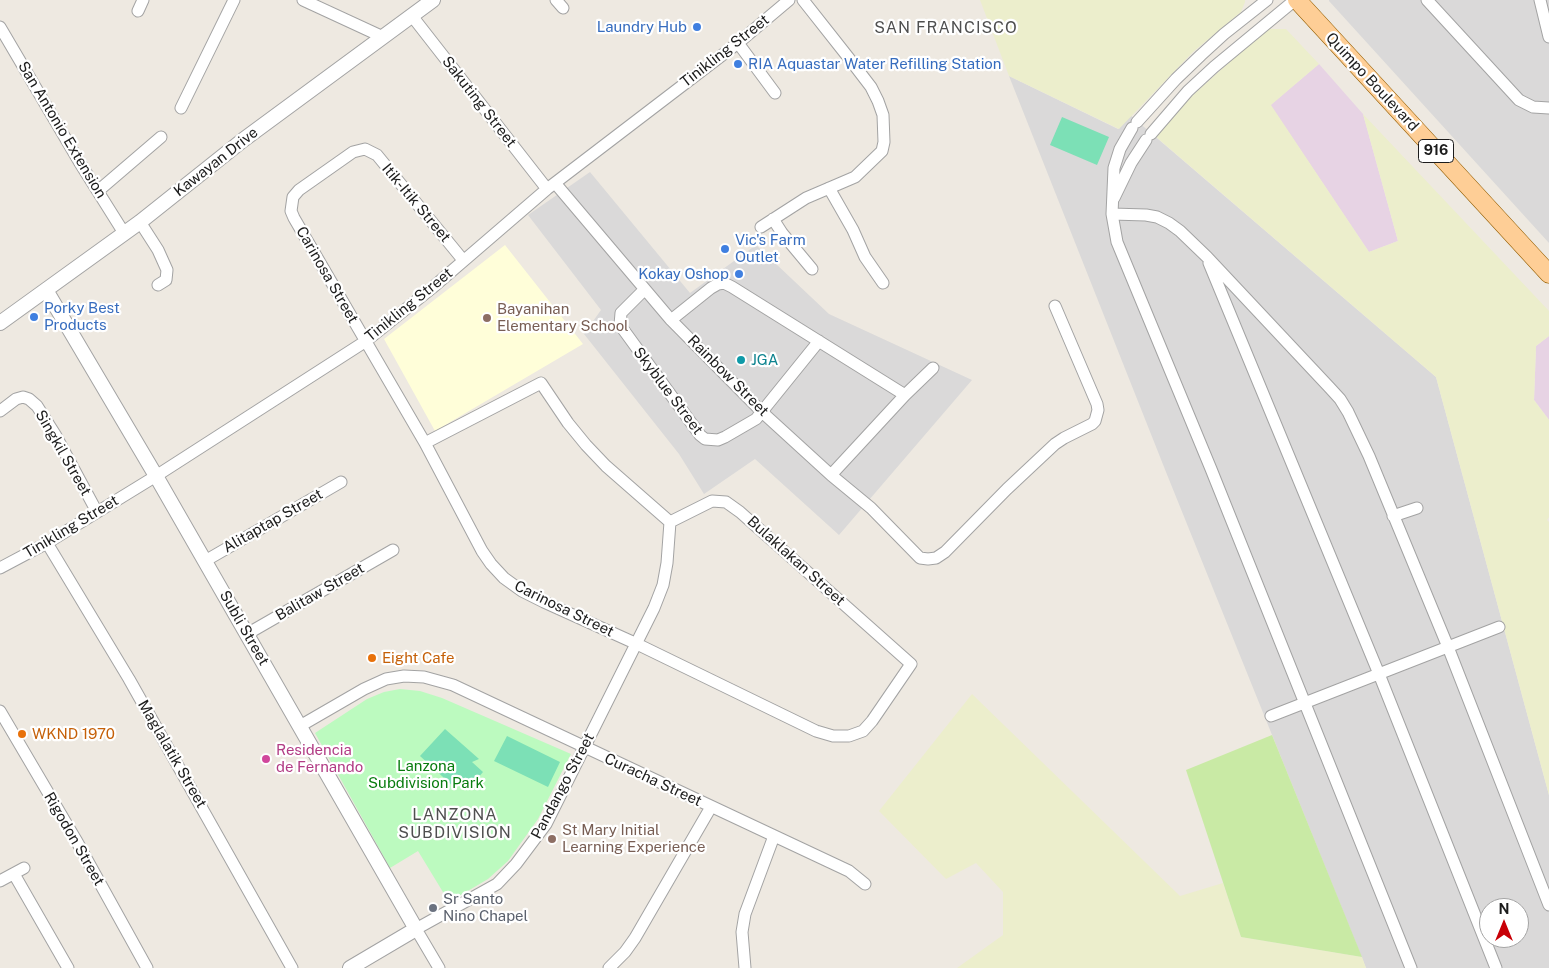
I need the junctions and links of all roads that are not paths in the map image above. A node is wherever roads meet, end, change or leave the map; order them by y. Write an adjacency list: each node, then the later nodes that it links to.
1 (143, 0): 11 (street)
2 (234, 0): 18 (street)
3 (303, 0): 14 (street)
4 (433, 0): 12 (street, Kawayan Drive)
5 (789, 0): 16 (street, Tinikling Street)
6 (803, 0): 24 (street)
7 (1267, 0): 19 (street)
8 (1296, 0): 21 (street); 36 (main road, Quimpo Boulevard / 916)
9 (1427, 0): 20 (street)
10 (1540, 0): 15 (street)
11 (138, 11)
12 (412, 16): 14 (street, Kawayan Drive); 23 (street, Sakuting Street)
13 (0, 27): 25 (street, San Antonio Extension)
14 (383, 36): 30 (street, Kawayan Drive)
15 (1549, 37)
16 (738, 43): 17 (street); 23 (street, Tinikling Street)
17 (776, 93)
18 (181, 108)
19 (1150, 108): 21 (street); 26 (street)
20 (1549, 108)
21 (1163, 119): 26 (street)
22 (161, 137): 25 (street)
23 (551, 186): 34 (street, Tinikling Street); 40 (street, Rainbow Street)
24 (829, 188): 29 (street); 37 (street)
25 (98, 191): 32 (street, San Antonio Extension)
26 (1112, 202): 28 (street)
27 (290, 204): 34 (street, Itik-Itik Street); 44 (street, Carinosa Street)
28 (1112, 214): 33 (street); 68 (street)
29 (773, 219): 31 (street); 35 (street)
30 (140, 222): 32 (street, Kawayan Drive); 38 (street)
31 (761, 227)
32 (124, 233): 39 (street, Kawayan Drive)
33 (1207, 257): 56 (street); 67 (street)
34 (464, 260): 44 (street, Tinikling Street)
35 (812, 269)
36 (1549, 274)
37 (883, 283)
38 (158, 285)
39 (46, 290): 43 (street, Kawayan Drive); 52 (street, Subli Street)
40 (644, 290): 42 (street, Rainbow Street); 49 (street, Skyblue Street)
41 (1055, 306): 51 (street, Rainbow Street)
42 (671, 320): 45 (street); 49 (street, Rainbow Street)
43 (0, 323)
44 (366, 341): 50 (street, Carinosa Street); 52 (street, Tinikling Street)
45 (819, 341): 47 (street); 49 (street, Skyblue Street)
46 (933, 368): 47 (street)
47 (905, 395): 51 (street)
48 (0, 411): 55 (street, Singkil Street)
49 (762, 412): 51 (street, Rainbow Street)
50 (426, 443): 57 (street); 64 (street, Carinosa Street)
51 (831, 475)
52 (156, 476): 55 (street, Tinikling Street); 60 (street, Subli Street)
53 (340, 482): 60 (street, Alitaptap Street)
54 (1417, 508): 56 (street)
55 (97, 512): 58 (street, Tinikling Street)
56 (1393, 516): 65 (street)
57 (670, 522): 64 (street, Pandango Street); 66 (street, Bulaklakan Street)
58 (47, 543): 61 (street, Tinikling Street); 81 (street, Maglalatik Street)
59 (393, 550): 63 (street, Balitaw Street)
60 (205, 561): 63 (street, Subli Street)
61 (0, 568)
62 (1499, 628): 65 (street)
63 (247, 634): 71 (street, Subli Street)
64 (637, 644): 66 (street, Carinosa Street); 72 (street, Pandango Street)
65 (1448, 647): 67 (street); 77 (street)
66 (911, 664)
67 (1379, 674): 68 (street); 87 (street)
68 (1305, 703): 70 (street); 86 (street)
69 (0, 711): 80 (street, Rigodon Street)
70 (1272, 716)
71 (300, 726): 72 (street, Curacha Street); 78 (street, Subli Street)
72 (584, 748): 73 (street, Curacha Street); 78 (street, Pandango Street)
73 (711, 807): 74 (street, Curacha Street); 84 (street)
74 (774, 836): 76 (street, Curacha Street); 85 (street)
75 (0, 882): 79 (street)
76 (865, 884)
77 (1549, 904)
78 (416, 929): 82 (street, Pandango Street); 83 (street, Subli Street)
79 (68, 968)
80 (147, 968)
81 (292, 968)
82 (350, 968)
83 (439, 968)
84 (609, 968)
85 (745, 968)
86 (1412, 968)
87 (1496, 968)

